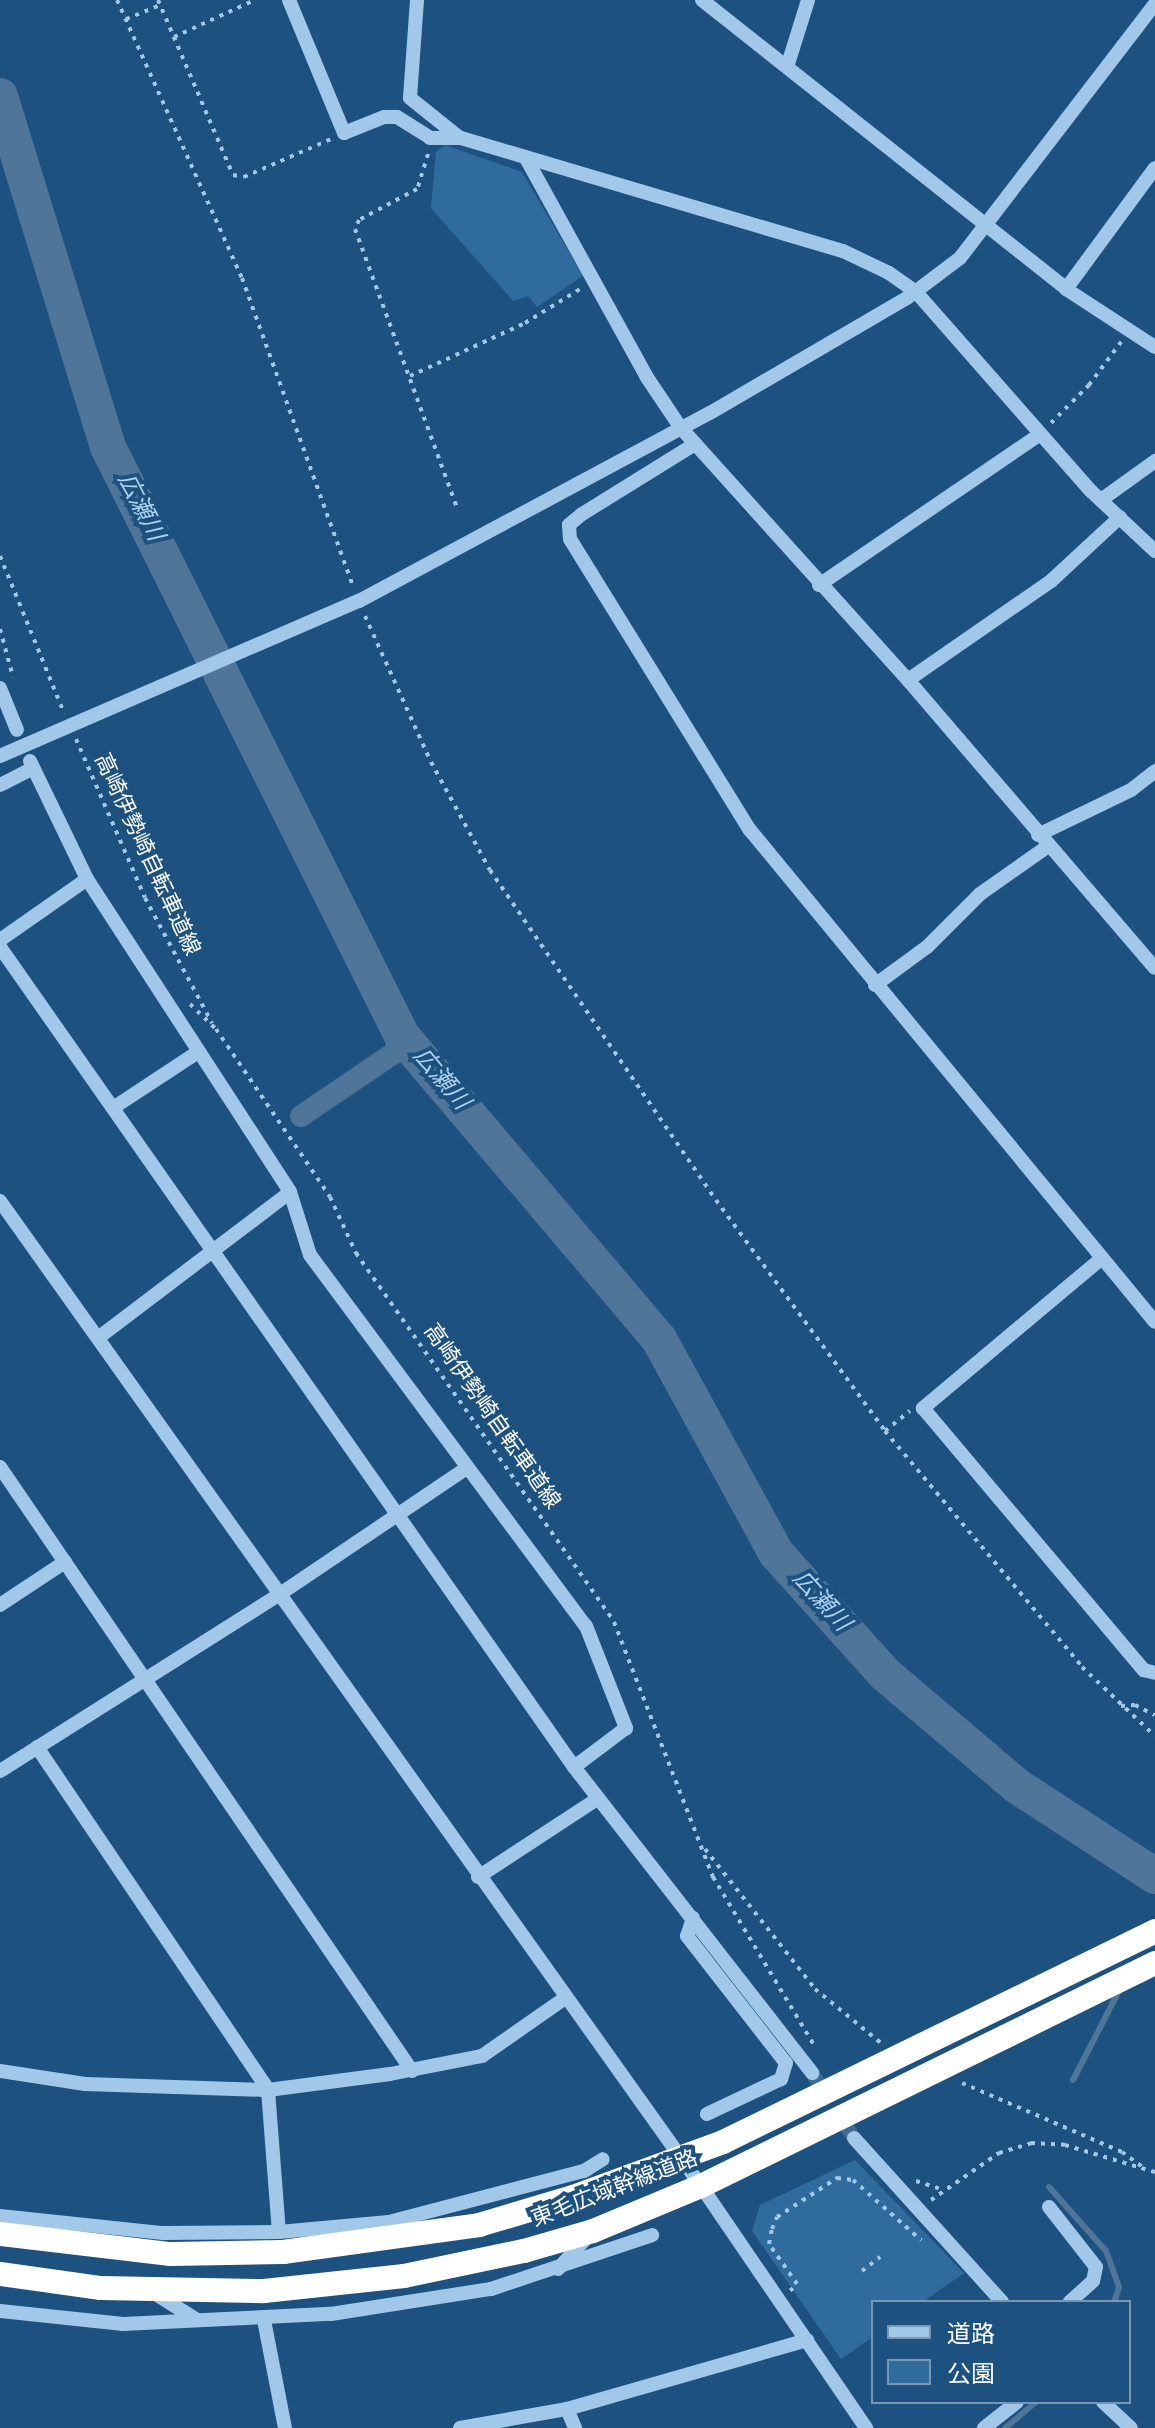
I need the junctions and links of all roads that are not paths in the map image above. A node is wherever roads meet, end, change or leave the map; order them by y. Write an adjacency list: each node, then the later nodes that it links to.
1 (289, 0): 7 (street)
2 (417, 0): 7 (street)
3 (702, 0): 6 (street)
4 (808, 0): 6 (street)
5 (1155, 4): 10 (street)
6 (788, 64): 10 (street)
7 (461, 138): 8 (street)
8 (527, 160): 12 (street); 14 (street)
9 (1155, 168): 11 (street)
10 (986, 227): 11 (street); 12 (street)
11 (1066, 289): 13 (street)
12 (916, 292): 14 (street); 15 (street)
13 (1155, 347)
14 (681, 428): 16 (street); 25 (street)
15 (1040, 434): 18 (street); 21 (street)
16 (695, 444): 21 (street); 33 (street)
17 (1155, 461): 18 (street)
18 (1101, 500): 19 (street)
19 (1120, 517): 20 (street); 22 (street)
20 (1155, 551)
21 (819, 585): 22 (street)
22 (908, 680): 28 (street)
23 (0, 688): 24 (street)
24 (0, 730)
25 (0, 756)
26 (1155, 771): 28 (street)
27 (0, 785): 29 (street)
28 (1043, 841): 32 (street); 33 (street)
29 (87, 879): 30 (street); 34 (street)
30 (0, 940)
31 (0, 947): 35 (street)
32 (1155, 968)
33 (875, 985): 39 (street)
34 (198, 1052): 35 (street); 36 (street)
35 (113, 1108): 38 (street)
36 (290, 1192): 38 (street); 43 (street)
37 (0, 1201): 41 (street)
38 (213, 1252): 41 (street); 44 (street)
39 (1102, 1258): 40 (street); 48 (street)
40 (1155, 1322)
41 (98, 1338): 46 (street)
42 (0, 1467): 45 (street)
43 (465, 1469): 44 (street); 51 (street)
44 (394, 1517): 46 (street); 51 (street)
45 (65, 1562): 47 (street); 49 (street)
46 (280, 1594): 49 (street); 54 (street)
47 (0, 1605)
48 (1155, 1673)
49 (146, 1677): 50 (street); 60 (street)
50 (37, 1747): 52 (street); 62 (street)
51 (574, 1767): 53 (street)
52 (0, 1771)
53 (597, 1799): 54 (street); 55 (street)
54 (478, 1877): 58 (street)
55 (693, 1918): 61 (street); 63 (street)
56 (1155, 1931): 66 (highway, 東毛広域幹線道路)
57 (1155, 1963): 67 (highway, 東毛広域幹線道路)
58 (565, 1998): 60 (street); 66 (street)
59 (0, 2071): 62 (street)
60 (412, 2071): 62 (street)
61 (812, 2073)
62 (268, 2090): 72 (street)
63 (707, 2114)
64 (854, 2138): 78 (street)
65 (603, 2159): 70 (street)
66 (681, 2160): 67 (street); 74 (highway, 東毛広域幹線道路)
67 (701, 2186): 71 (highway, 東毛広域幹線道路); 83 (street)
68 (1049, 2207): 79 (street)
69 (0, 2221): 72 (street); 74 (highway, 東毛広域幹線道路)
70 (389, 2222): 72 (street); 74 (street)
71 (593, 2231): 75 (street); 77 (highway, 東毛広域幹線道路)
72 (279, 2232)
73 (652, 2235): 75 (street)
74 (410, 2238)
75 (557, 2270): 82 (street)
76 (0, 2274): 77 (highway, 東毛広域幹線道路)
77 (151, 2291): 81 (street)
78 (1000, 2300)
79 (1072, 2300)
80 (0, 2311): 81 (street)
81 (197, 2320): 82 (street)
82 (264, 2320): 87 (street)
83 (807, 2340): 86 (street); 90 (street)
84 (1014, 2404): 91 (street)
85 (1105, 2404): 92 (street)
86 (567, 2409): 88 (street); 89 (street)
87 (285, 2428)
88 (460, 2428)
89 (575, 2428)
90 (866, 2428)
91 (984, 2428)
92 (1131, 2428)

